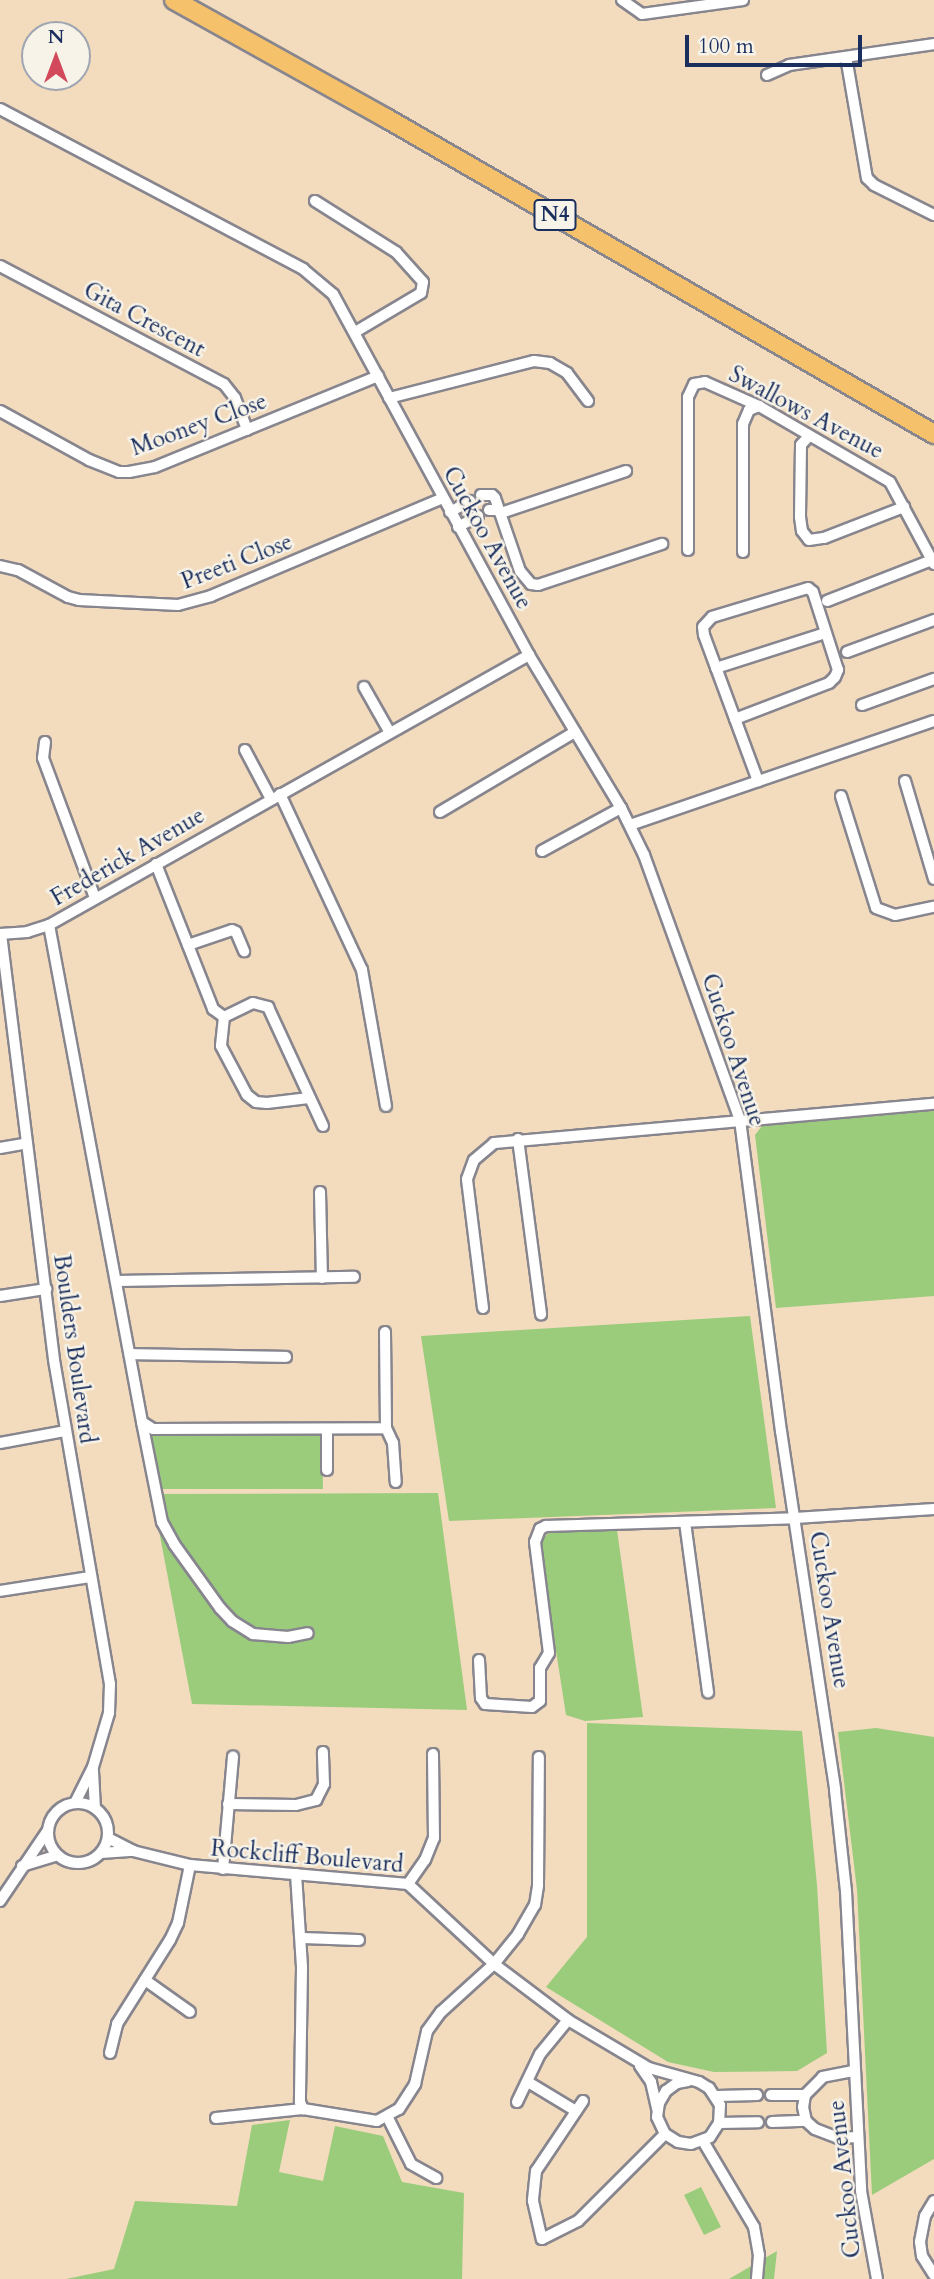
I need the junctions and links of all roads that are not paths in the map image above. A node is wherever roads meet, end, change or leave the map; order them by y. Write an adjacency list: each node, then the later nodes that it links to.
1 (174, 0): 18 (highway, N4)
2 (622, 0): 3 (street)
3 (743, 0)
4 (934, 44): 5 (street)
5 (846, 57): 6 (street); 9 (street)
6 (767, 75)
7 (0, 109): 11 (street, Cuckoo Avenue)
8 (315, 201): 11 (street)
9 (934, 215)
10 (0, 265): 17 (street, Gita Crescent)
11 (355, 332): 12 (street, Cuckoo Avenue)
12 (378, 376): 13 (street, Cuckoo Avenue); 17 (street, Mooney Close)
13 (388, 398): 14 (street); 22 (street, Cuckoo Avenue)
14 (587, 401)
15 (759, 406): 19 (street, Swallows Avenue); 31 (street, Swallows Avenue); 32 (street)
16 (0, 411): 17 (street, Mooney Close)
17 (247, 430)
18 (934, 434)
19 (809, 436): 24 (street, Swallows Avenue); 24 (street)
20 (625, 471): 27 (street)
21 (481, 495): 27 (street)
22 (443, 498): 26 (street, Cuckoo Avenue); 34 (street, Preeti Close)
23 (470, 501): 26 (street)
24 (904, 507): 33 (street, Swallows Avenue)
25 (489, 510): 27 (street)
26 (450, 512): 29 (street, Cuckoo Avenue)
27 (501, 513): 30 (street)
28 (478, 516): 29 (street)
29 (458, 527): 39 (street, Cuckoo Avenue)
30 (662, 544)
31 (688, 550)
32 (743, 552)
33 (933, 562): 35 (street)
34 (0, 566)
35 (827, 601)
36 (934, 620): 38 (street)
37 (825, 633): 40 (street); 40 (street); 44 (street)
38 (847, 652)
39 (528, 655): 46 (street, Frederick Avenue); 47 (street, Cuckoo Avenue)
40 (716, 668): 44 (street)
41 (934, 679): 43 (street)
42 (364, 687): 46 (street)
43 (862, 705)
44 (735, 719): 50 (street)
45 (934, 721): 50 (street)
46 (389, 731): 52 (street, Frederick Avenue)
47 (575, 733): 54 (street, Cuckoo Avenue); 55 (street)
48 (45, 742): 60 (street)
49 (245, 750): 52 (street)
50 (758, 781): 56 (street)
51 (905, 781): 59 (street)
52 (275, 796): 58 (street, Frederick Avenue); 69 (street)
53 (841, 796): 61 (street)
54 (621, 808): 56 (street, Cuckoo Avenue); 57 (street)
55 (440, 812)
56 (630, 825): 70 (street, Cuckoo Avenue)
57 (542, 851)
58 (156, 863): 60 (street, Frederick Avenue); 64 (street)
59 (934, 878)
60 (94, 898): 62 (street, Frederick Avenue)
61 (934, 907)
62 (49, 925): 63 (street, Frederick Avenue); 78 (street)
63 (0, 934): 73 (street, Boulders Boulevard)
64 (188, 946): 65 (street); 66 (street)
65 (244, 951)
66 (224, 1017): 67 (street); 67 (street)
67 (309, 1098): 71 (street)
68 (934, 1104): 70 (street)
69 (386, 1106)
70 (740, 1120): 72 (street); 94 (street, Cuckoo Avenue)
71 (323, 1126)
72 (518, 1139): 81 (street); 82 (street)
73 (27, 1143): 74 (street); 79 (street, Boulders Boulevard)
74 (0, 1148)
75 (320, 1192): 77 (street)
76 (354, 1277): 77 (street)
77 (322, 1278): 78 (street)
78 (117, 1282): 84 (street)
79 (46, 1289): 80 (street); 89 (street, Boulders Boulevard)
80 (0, 1296)
81 (482, 1308)
82 (541, 1314)
83 (385, 1332): 87 (street)
84 (130, 1354): 85 (street); 86 (street)
85 (286, 1357)
86 (142, 1422): 88 (street); 98 (street)
87 (386, 1428): 88 (street); 92 (street)
88 (327, 1430): 91 (street)
89 (65, 1431): 90 (street); 96 (street, Boulders Boulevard)
90 (0, 1443)
91 (327, 1470)
92 (396, 1482)
93 (934, 1509): 94 (street)
94 (795, 1518): 95 (street); 128 (street, Cuckoo Avenue)
95 (685, 1522): 99 (street); 100 (street)
96 (90, 1577): 97 (street); 105 (street, Boulders Boulevard)
97 (0, 1591)
98 (308, 1633)
99 (479, 1660)
100 (708, 1692)
101 (323, 1752): 107 (street)
102 (433, 1754): 118 (street)
103 (233, 1756): 107 (street)
104 (539, 1757): 122 (street)
105 (93, 1766): 106 (street, Boulders Boulevard); 108 (street, Boulders Boulevard)
106 (75, 1803): 108 (street); 109 (street)
107 (228, 1804): 116 (street)
108 (95, 1808): 110 (street)
109 (48, 1830): 113 (street); 114 (street)
110 (108, 1838): 111 (street, Rockcliff Boulevard); 112 (street)
111 (133, 1851): 112 (street, Rockcliff Boulevard); 115 (street, Rockcliff Boulevard)
112 (101, 1853): 113 (street)
113 (57, 1855): 114 (street)
114 (21, 1866): 119 (street)
115 (190, 1866): 116 (street, Rockcliff Boulevard); 123 (street)
116 (223, 1869): 117 (street, Rockcliff Boulevard)
117 (296, 1874): 118 (street, Rockcliff Boulevard); 120 (street)
118 (408, 1884): 122 (street, Rockcliff Boulevard)
119 (0, 1901)
120 (300, 1938): 121 (street); 137 (street)
121 (359, 1940)
122 (494, 1965): 125 (street, Rockcliff Boulevard); 141 (street)
123 (145, 1980): 124 (street); 126 (street)
124 (190, 2012)
125 (568, 2020): 127 (street, Rockcliff Boulevard); 130 (street)
126 (110, 2053)
127 (629, 2057): 129 (street); 138 (street)
128 (853, 2071): 133 (street); 147 (street, Cuckoo Avenue)
129 (688, 2081): 134 (street); 138 (street)
130 (528, 2082): 136 (street); 139 (street)
131 (757, 2095): 134 (street)
132 (771, 2095): 133 (street)
133 (805, 2095): 142 (street)
134 (717, 2096): 145 (street)
135 (583, 2101): 139 (street)
136 (517, 2102)
137 (303, 2109): 140 (street); 141 (street)
138 (657, 2110): 146 (street)
139 (576, 2111): 146 (street)
140 (216, 2118)
141 (388, 2118): 149 (street)
142 (806, 2121): 144 (street); 147 (street)
143 (758, 2122): 145 (street)
144 (772, 2122)
145 (719, 2123): 148 (street)
146 (665, 2134): 148 (street)
147 (857, 2137): 153 (street, Cuckoo Avenue)
148 (703, 2141): 152 (street)
149 (436, 2178)
150 (934, 2201): 151 (street)
151 (934, 2275)
152 (757, 2279)
153 (877, 2279)

